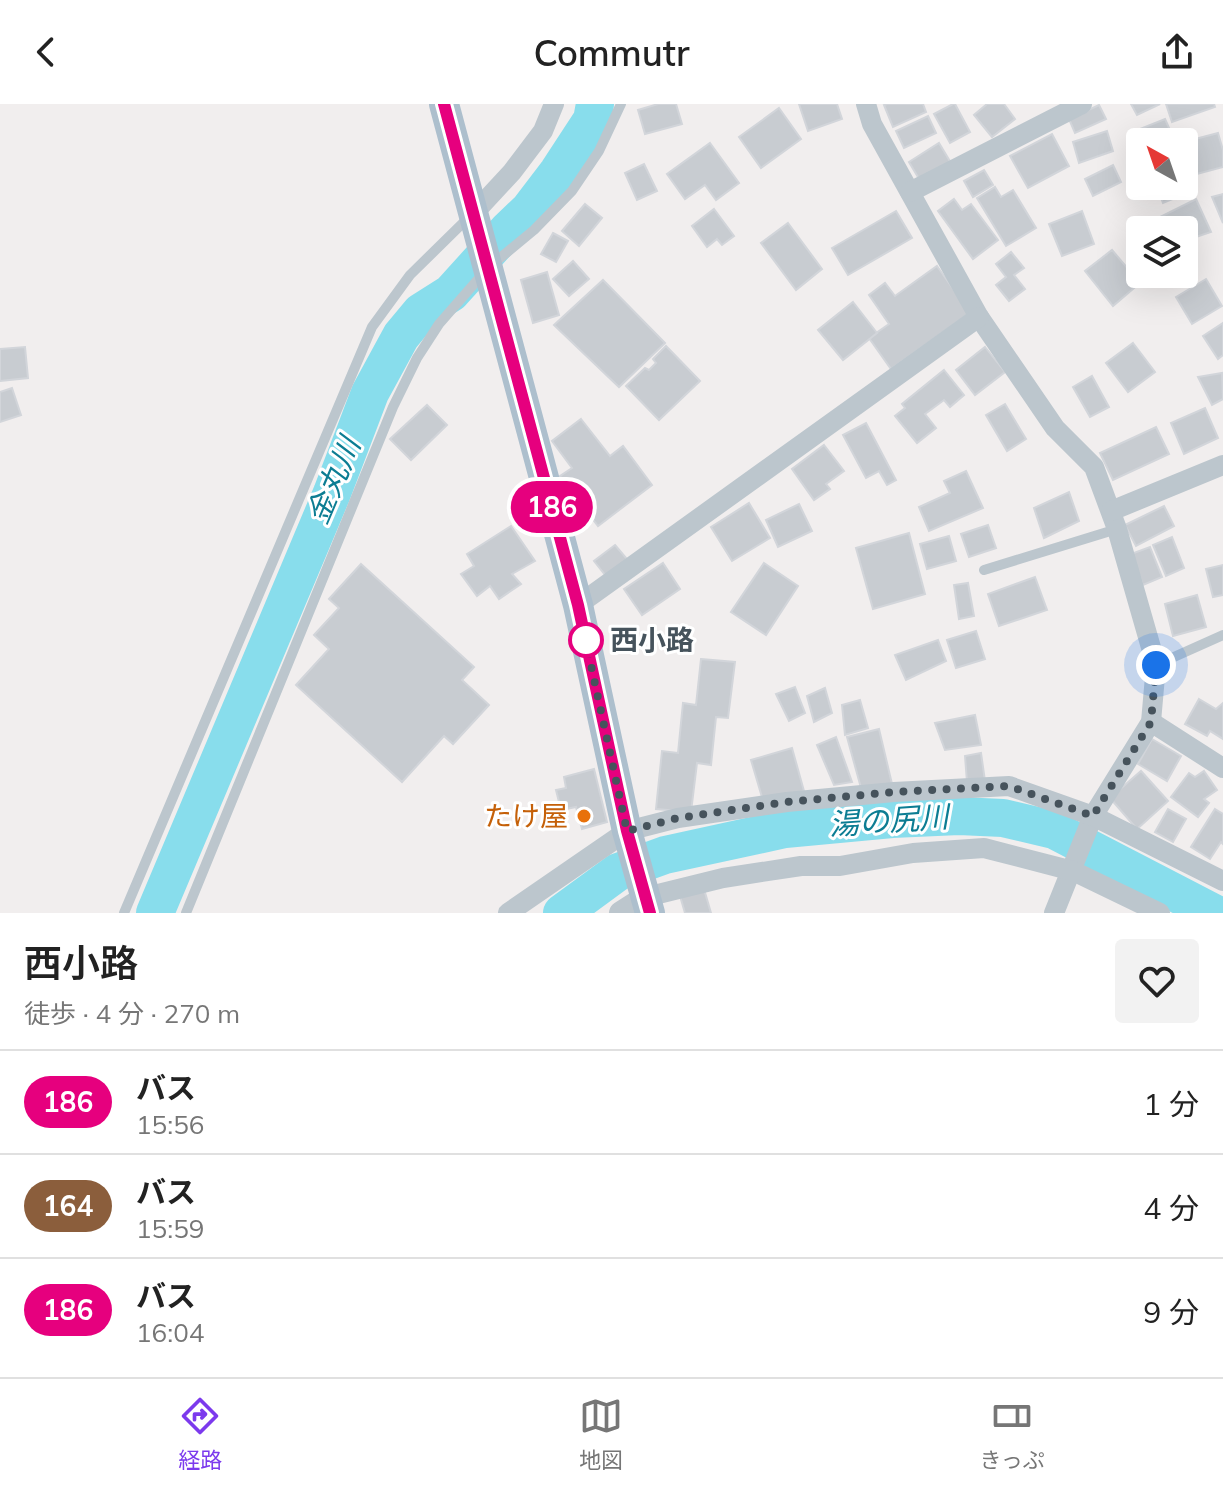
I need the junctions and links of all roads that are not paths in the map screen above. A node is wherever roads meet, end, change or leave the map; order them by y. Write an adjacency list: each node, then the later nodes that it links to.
1 (444, 104): 7 (main road)
2 (554, 104): 7 (street)
3 (621, 104): 8 (lane)
4 (866, 104): 6 (street)
5 (1082, 104): 6 (street)
6 (910, 192): 9 (street)
7 (473, 210): 8 (main road); 23 (lane)
8 (488, 268): 13 (main road); 24 (lane)
9 (979, 317): 11 (street); 13 (street)
10 (1223, 465): 11 (street)
11 (1114, 520): 12 (lane); 15 (street)
12 (984, 570)
13 (578, 605): 19 (main road)
14 (1223, 635): 15 (lane)
15 (1156, 665): 16 (street)
16 (1151, 722): 17 (street); 18 (street)
17 (1223, 768)
18 (1093, 816): 19 (street); 20 (street); 21 (street)
19 (628, 834): 22 (main road); 25 (street)
20 (1070, 877): 22 (street); 26 (street); 27 (street); 28 (street)
21 (1223, 881)
22 (639, 899)
23 (124, 913)
24 (186, 913)
25 (508, 913)
26 (1054, 913)
27 (1074, 913)
28 (1160, 913)

